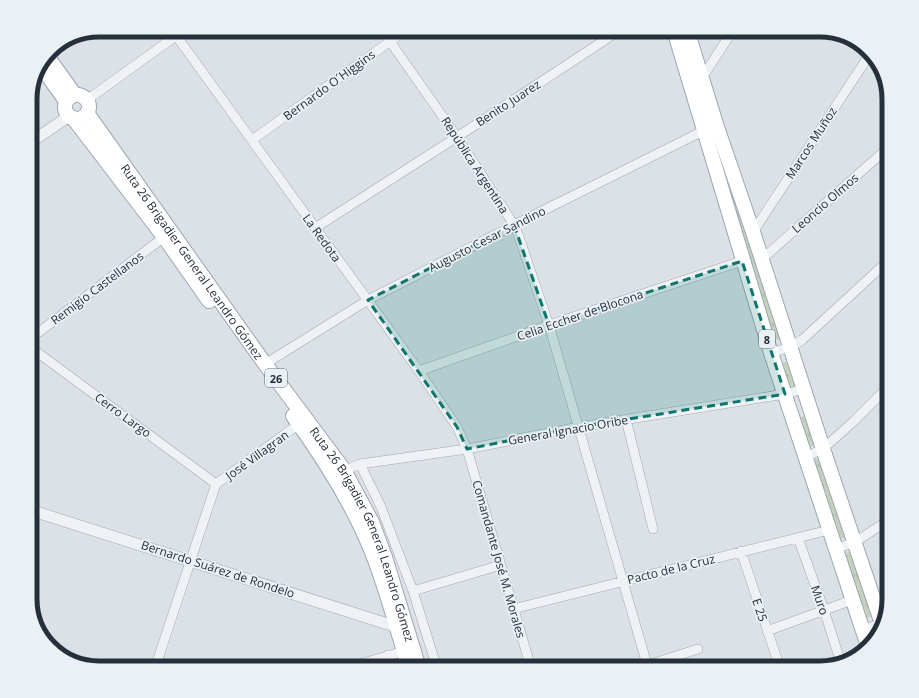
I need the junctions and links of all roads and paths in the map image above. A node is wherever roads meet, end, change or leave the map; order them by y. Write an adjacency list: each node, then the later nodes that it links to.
1 (167, 37): 14 (street)
2 (178, 37): 19 (street, La Redota)
3 (387, 37): 9 (street, República Argentina)
4 (396, 37): 9 (street, Bernardo O´Higgins)
5 (609, 37): 17 (street, Benito Juarez)
6 (677, 37): 16 (main road, 8)
7 (689, 37): 13 (main road, 8)
8 (728, 37): 13 (street)
9 (390, 41): 17 (street, República Argentina); 19 (street, Bernardo O´Higgins)
10 (867, 58): 23 (street, Marcos Muñoz)
11 (50, 61): 14 (main road, Ruta 26 Brigadier General Leandro Gómez / 26)
12 (45, 69): 14 (main road, Ruta 26 Brigadier General Leandro Gómez / 26)
13 (702, 78): 16 (main road, 8)
14 (79, 102): 15 (main road); 34 (main road, Ruta 26 Brigadier General Leandro Gómez / 26)
15 (71, 117): 18 (street); 24 (main road, Ruta 26 Brigadier General Leandro Gómez / 26)
16 (710, 129): 21 (street, Augusto Cesar Sandino); 23 (main road, 8); 26 (main road, 8)
17 (457, 137): 21 (street, República Argentina); 22 (street, Benito Juarez)
18 (37, 139)
19 (252, 140): 22 (street, La Redota)
20 (882, 153): 25 (street, Leoncio Olmos)
21 (514, 225): 28 (street, Augusto Cesar Sandino); 29 (street, República Argentina)
22 (315, 228): 28 (street, La Redota)
23 (753, 232): 25 (main road, 8)
24 (164, 237): 30 (street, Remigio Castellanos); 40 (main road, Ruta 26 Brigadier General Leandro Gómez / 26)
25 (761, 260): 31 (main road, 8)
26 (742, 261): 29 (street, Celia Eccher de Blocona); 33 (main road, 8)
27 (882, 266): 31 (street)
28 (368, 300): 34 (street, Augusto Cesar Sandino); 35 (street, La Redota)
29 (549, 325): 35 (street, Celia Eccher de Blocona); 41 (street, República Argentina)
30 (37, 335)
31 (790, 347): 33 (street); 36 (main road, 8)
32 (37, 352): 47 (street, Cerro Largo)
33 (771, 353): 38 (main road, 8)
34 (265, 364): 46 (main road, Ruta 26 Brigadier General Leandro Gómez / 26)
35 (419, 371): 43 (street, La Redota)
36 (804, 389): 38 (street, General Ignacio Oribe); 42 (main road, 8)
37 (882, 393): 42 (street)
38 (785, 394): 39 (street, General Ignacio Oribe); 44 (main road, 8)
39 (626, 419): 41 (street, General Ignacio Oribe); 50 (street)
40 (299, 424): 46 (main road, Ruta 26 Brigadier General Leandro Gómez / 26); 47 (street, José Villagran)
41 (579, 427): 43 (street, General Ignacio Oribe); 58 (street, República Argentina)
42 (824, 448): 44 (street); 53 (main road, 8)
43 (467, 449): 45 (street, General Ignacio Oribe); 57 (street, Comandante José M. Morales)
44 (806, 457): 51 (main road, 8)
45 (360, 464): 46 (street, General Ignacio Oribe); 59 (street)
46 (339, 473): 65 (main road, Ruta 26 Brigadier General Leandro Gómez / 26)
47 (216, 484): 56 (street, José Villagran)
48 (37, 512): 56 (street, Bernardo Suárez de Rondelo)
49 (882, 525): 53 (street)
50 (653, 528)
51 (829, 530): 52 (street, Pacto de la Cruz); 54 (main road, 8)
52 (798, 538): 55 (street, Pacto de la Cruz); 62 (street, Muro)
53 (855, 542): 54 (street); 63 (main road, 8)
54 (835, 548): 60 (main road, 8)
55 (741, 551): 58 (street, Pacto de la Cruz); 67 (street, E 25)
56 (191, 560): 65 (street, Bernardo Suárez de Rondelo); 73 (street, José Villagran)
57 (501, 565): 59 (street); 61 (street, Comandante José M. Morales)
58 (623, 581): 61 (street, Pacto de la Cruz); 80 (street, República Argentina)
59 (413, 591): 78 (street)
60 (852, 600): 62 (street); 66 (main road, 8)
61 (513, 609): 79 (street, Comandante José M. Morales)
62 (824, 610): 67 (street); 72 (street, Muro)
63 (879, 618)
64 (876, 625): 66 (street)
65 (402, 626): 70 (main road, Ruta 26 Brigadier General Leandro Gómez / 26)
66 (862, 630): 68 (main road, 8)
67 (767, 631): 82 (street, E 25)
68 (866, 640)
69 (698, 649): 81 (street)
70 (409, 650): 71 (street); 76 (main road, Ruta 26 Brigadier General Leandro Gómez / 26); 77 (main road, Ruta 26 Brigadier General Leandro Gómez / 26)
71 (388, 655): 74 (street); 75 (street)
72 (839, 658)
73 (157, 661)
74 (369, 661)
75 (390, 661)
76 (409, 661)
77 (415, 661)
78 (435, 661)
79 (529, 661)
80 (646, 661)
81 (665, 661)
82 (778, 661)

